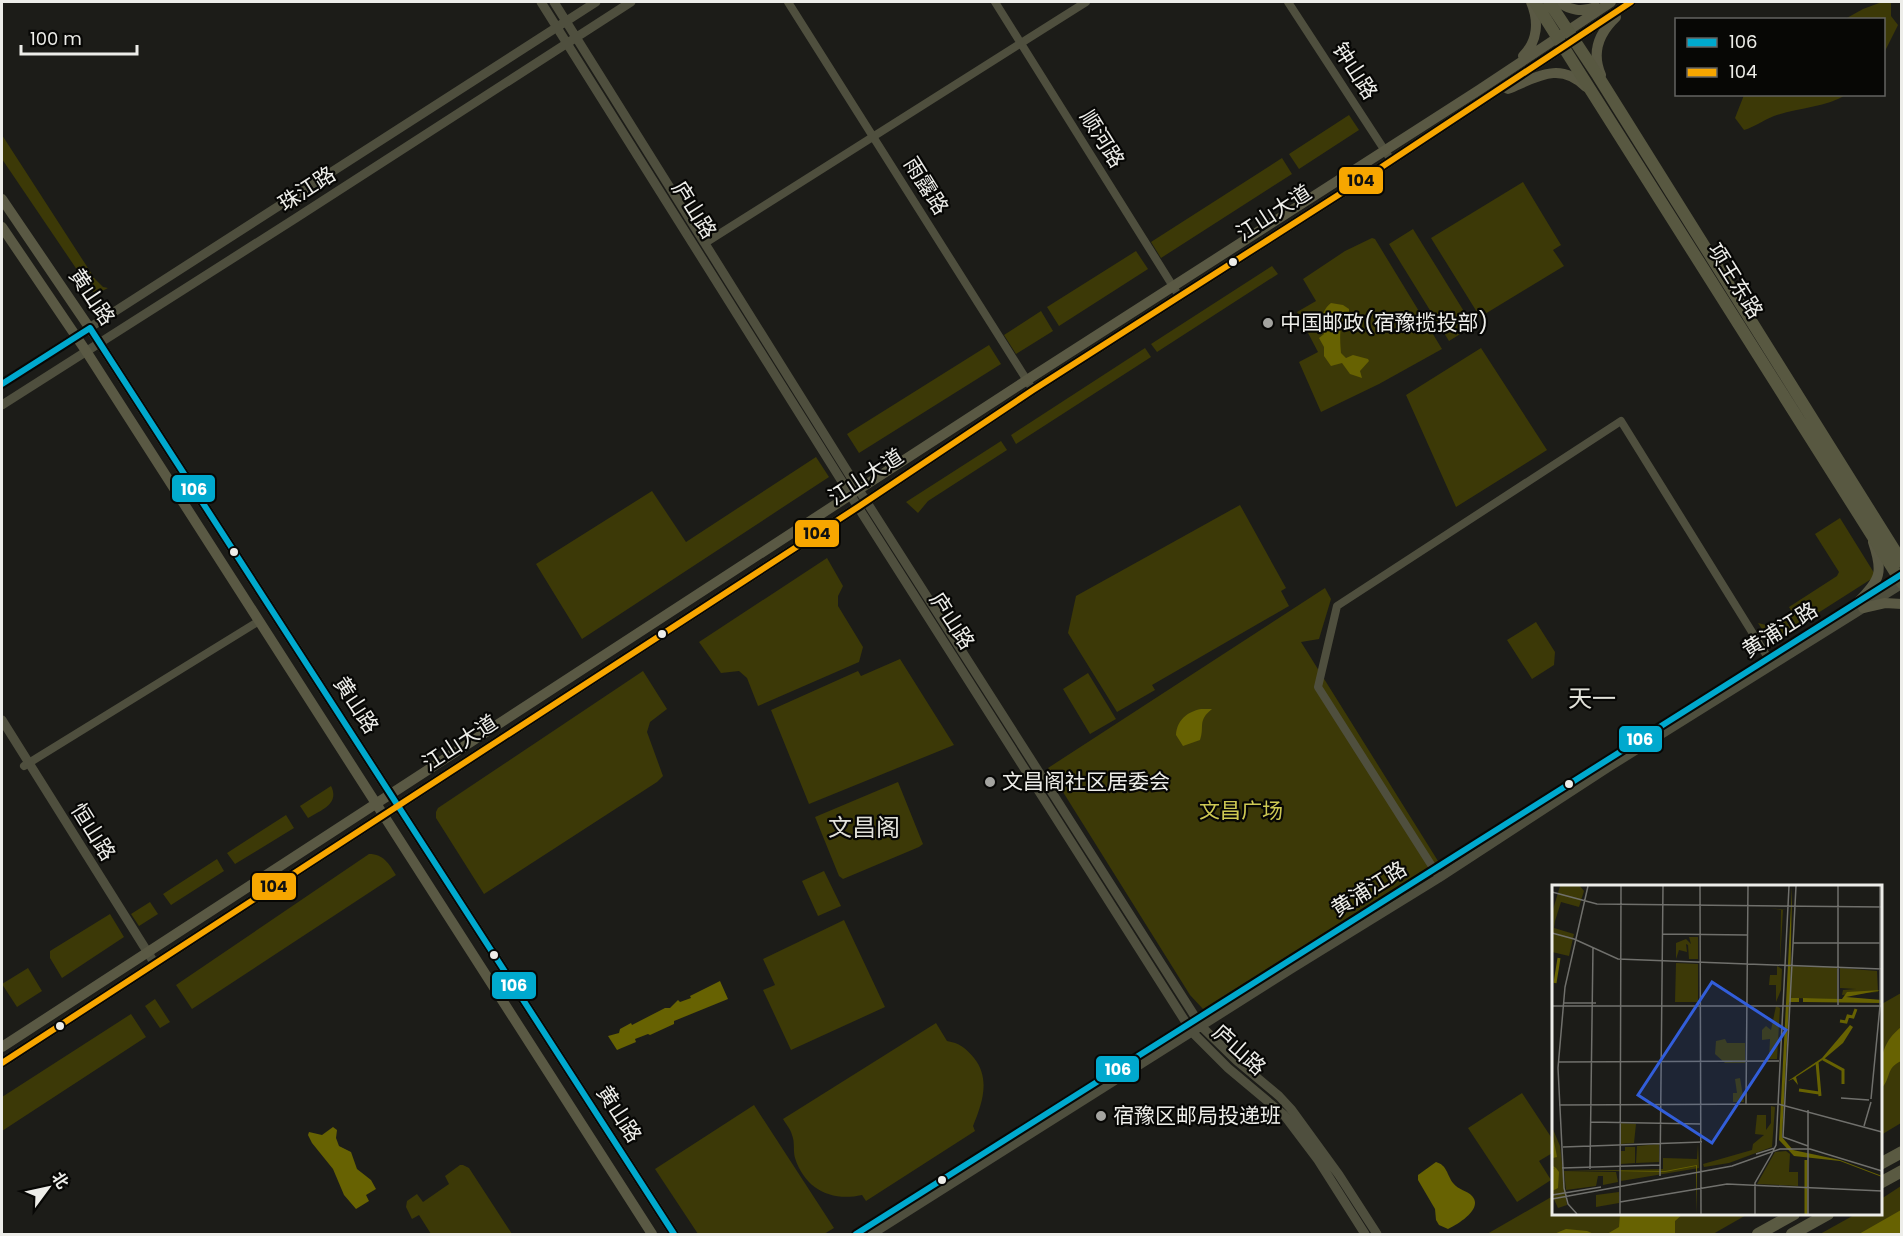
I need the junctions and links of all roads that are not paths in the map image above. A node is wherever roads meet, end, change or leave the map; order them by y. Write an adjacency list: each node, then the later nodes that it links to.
1 (541, 2): 15 (street, 庐山路)
2 (554, 2): 14 (street, 庐山路)
3 (596, 2): 14 (street, 珠江路)
4 (631, 2): 17 (street, 珠江路)
5 (788, 2): 24 (street, 雨露路)
6 (995, 2): 19 (street, 顺河路)
7 (1086, 2): 19 (street)
8 (1288, 2): 25 (street, 钟山路)
9 (1533, 2): 18 (main road, 项王东路); 22 (main road)
10 (1549, 2): 16 (main road, 项王东路)
11 (1558, 2): 12 (main road)
12 (1609, 2): 16 (main road, 江山大道)
13 (1632, 2): 16 (main road, 江山大道); 23 (main road)
14 (566, 21): 15 (street, 珠江路); 17 (street, 庐山路)
15 (557, 27): 17 (street, 庐山路); 20 (street, 珠江路)
16 (1572, 34): 18 (main road, 江山大道); 23 (main road, 项王东路)
17 (571, 39): 21 (street, 珠江路); 31 (street, 庐山路); 41 (street, 庐山路)
18 (1560, 42): 22 (main road, 江山大道); 23 (main road, 项王东路)
19 (1021, 43): 24 (street); 33 (street, 顺河路)
20 (490, 70): 21 (street); 26 (street, 珠江路)
21 (500, 86): 28 (street, 珠江路)
22 (1482, 94): 23 (main road); 25 (main road, 江山大道)
23 (1608, 106): 43 (main road, 项王东路)
24 (873, 137): 31 (street); 39 (street, 雨露路)
25 (1388, 155): 33 (main road, 江山大道)
26 (314, 184): 28 (street); 30 (street, 珠江路)
27 (2, 199): 34 (main road, 黄山路)
28 (324, 200): 32 (street, 珠江路)
29 (2, 227): 35 (main road, 黄山路)
30 (233, 235): 32 (street); 34 (street, 珠江路)
31 (705, 243): 41 (street, 庐山路)
32 (243, 251): 36 (street, 珠江路)
33 (1176, 292): 39 (main road, 江山大道)
34 (90, 328): 35 (street, 珠江路); 36 (main road, 黄山路)
35 (76, 337): 37 (main road, 黄山路); 38 (street, 珠江路)
36 (99, 342): 37 (street, 珠江路); 54 (main road, 黄山路)
37 (86, 351): 40 (street, 珠江路); 49 (main road, 黄山路)
38 (2, 384)
39 (1030, 385): 41 (main road, 江山大道); 42 (main road, 江山大道)
40 (2, 405)
41 (855, 492): 42 (street, 庐山路); 54 (main road, 江山大道)
42 (862, 504): 56 (main road, 江山大道); 61 (street, 庐山路); 62 (street, 庐山路)
43 (1875, 530): 44 (main road); 45 (main road, 项王东路); 46 (main road, 项王东路); 48 (main road)
44 (1902, 547)
45 (1902, 562)
46 (1900, 579): 48 (street, 黄浦江路)
47 (1902, 604): 48 (main road)
48 (1861, 605): 50 (street, 黄浦江路)
49 (259, 621): 53 (street); 55 (main road, 黄山路)
50 (1771, 662): 58 (street, 黄浦江路); 58 (street)
51 (2, 720): 53 (street, 恒山路)
52 (2, 730): 53 (street, 恒山路)
53 (26, 764): 59 (street, 恒山路)
54 (391, 795): 55 (main road, 江山大道); 56 (main road, 黄山路)
55 (376, 804): 57 (main road, 黄山路); 59 (main road, 江山大道)
56 (399, 806): 57 (main road, 江山大道); 72 (main road, 黄山路)
57 (383, 816): 60 (main road, 江山大道); 71 (main road, 黄山路)
58 (1437, 874): 61 (street, 黄浦江路)
59 (145, 954): 60 (street, 恒山路); 63 (main road, 江山大道)
60 (152, 965): 64 (main road, 江山大道)
61 (1199, 1023): 62 (street, 黄浦江路); 76 (street, 庐山路)
62 (1190, 1028): 73 (street, 黄浦江路); 74 (street, 黄浦江路); 75 (street, 庐山路)
63 (2, 1047)
64 (2, 1063)
65 (1902, 1152): 66 (highway)
66 (1882, 1163)
67 (1902, 1170): 68 (highway)
68 (1882, 1182)
69 (1792, 1215): 77 (highway)
70 (1826, 1215): 78 (highway)
71 (652, 1234)
72 (674, 1234)
73 (856, 1234)
74 (872, 1234)
75 (1365, 1234)
76 (1377, 1234)
77 (1758, 1234)
78 (1792, 1234)

